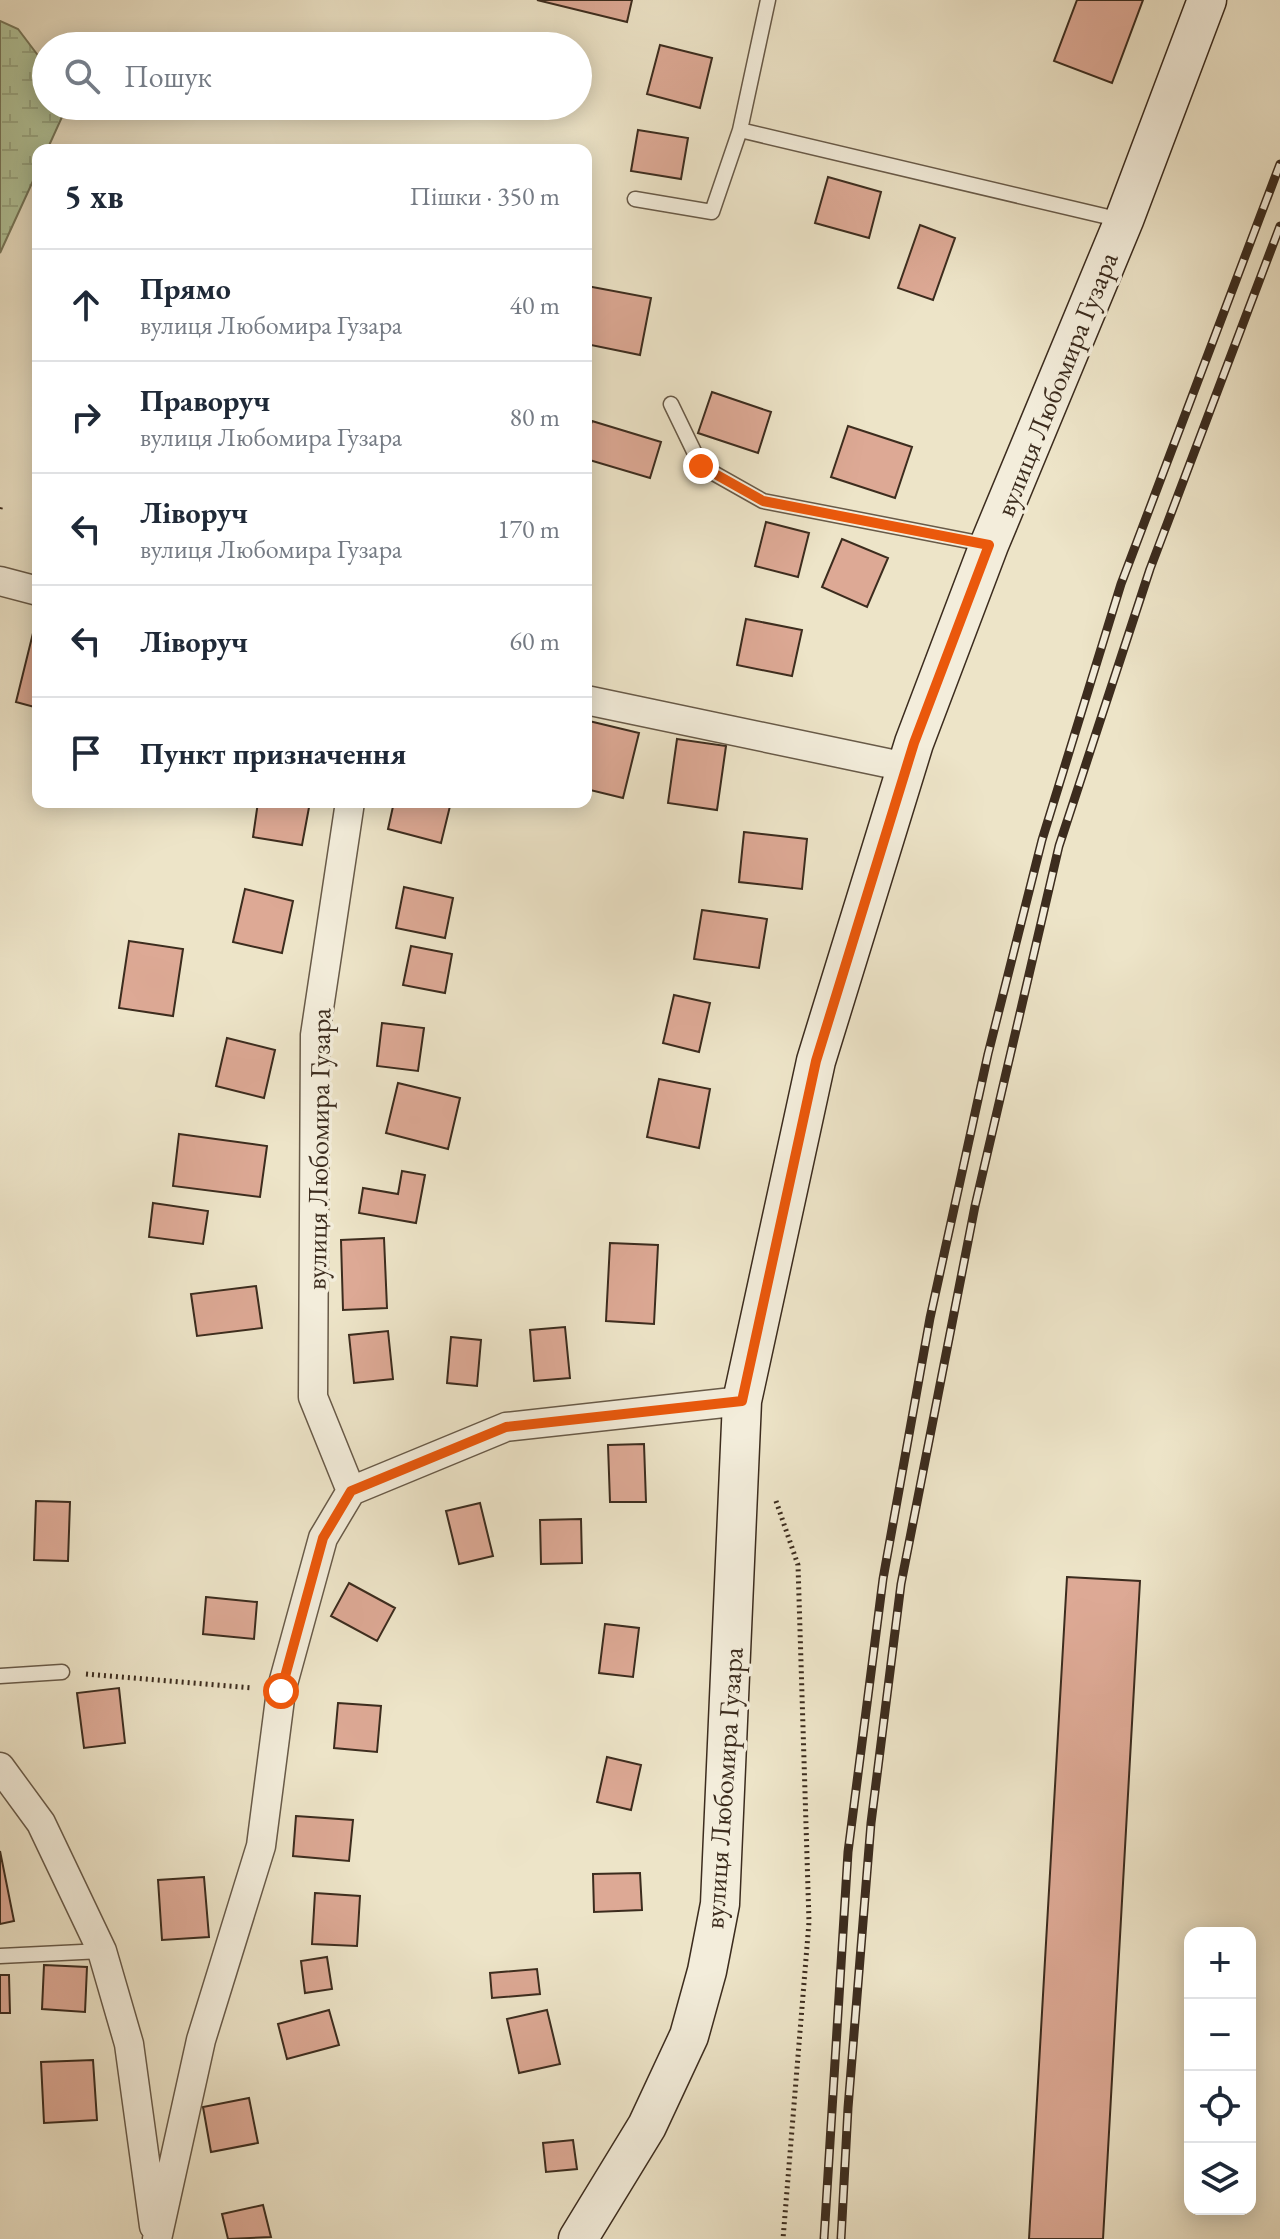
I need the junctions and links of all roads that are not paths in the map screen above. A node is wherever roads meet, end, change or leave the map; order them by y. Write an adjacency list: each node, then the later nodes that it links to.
1 (768, 0): 3 (lane)
2 (1207, 0): 5 (main road, вулиця Любомира Гузара)
3 (740, 130): 4 (lane); 5 (lane)
4 (635, 199)
5 (1124, 220): 7 (main road, вулиця Любомира Гузара)
6 (671, 404): 7 (lane)
7 (989, 545): 11 (main road, вулиця Любомира Гузара)
8 (0, 581): 9 (street)
9 (32, 589)
10 (592, 701): 11 (street)
11 (906, 767): 13 (main road, вулиця Любомира Гузара)
12 (349, 808): 14 (street, вулиця Любомира Гузара)
13 (742, 1401): 14 (street); 21 (main road, вулиця Любомира Гузара)
14 (351, 1491): 20 (street)
15 (62, 1672): 16 (lane)
16 (0, 1676)
17 (0, 1767): 18 (street)
18 (102, 1951): 19 (lane); 20 (street)
19 (0, 1956)
20 (156, 2239)
21 (578, 2239)

